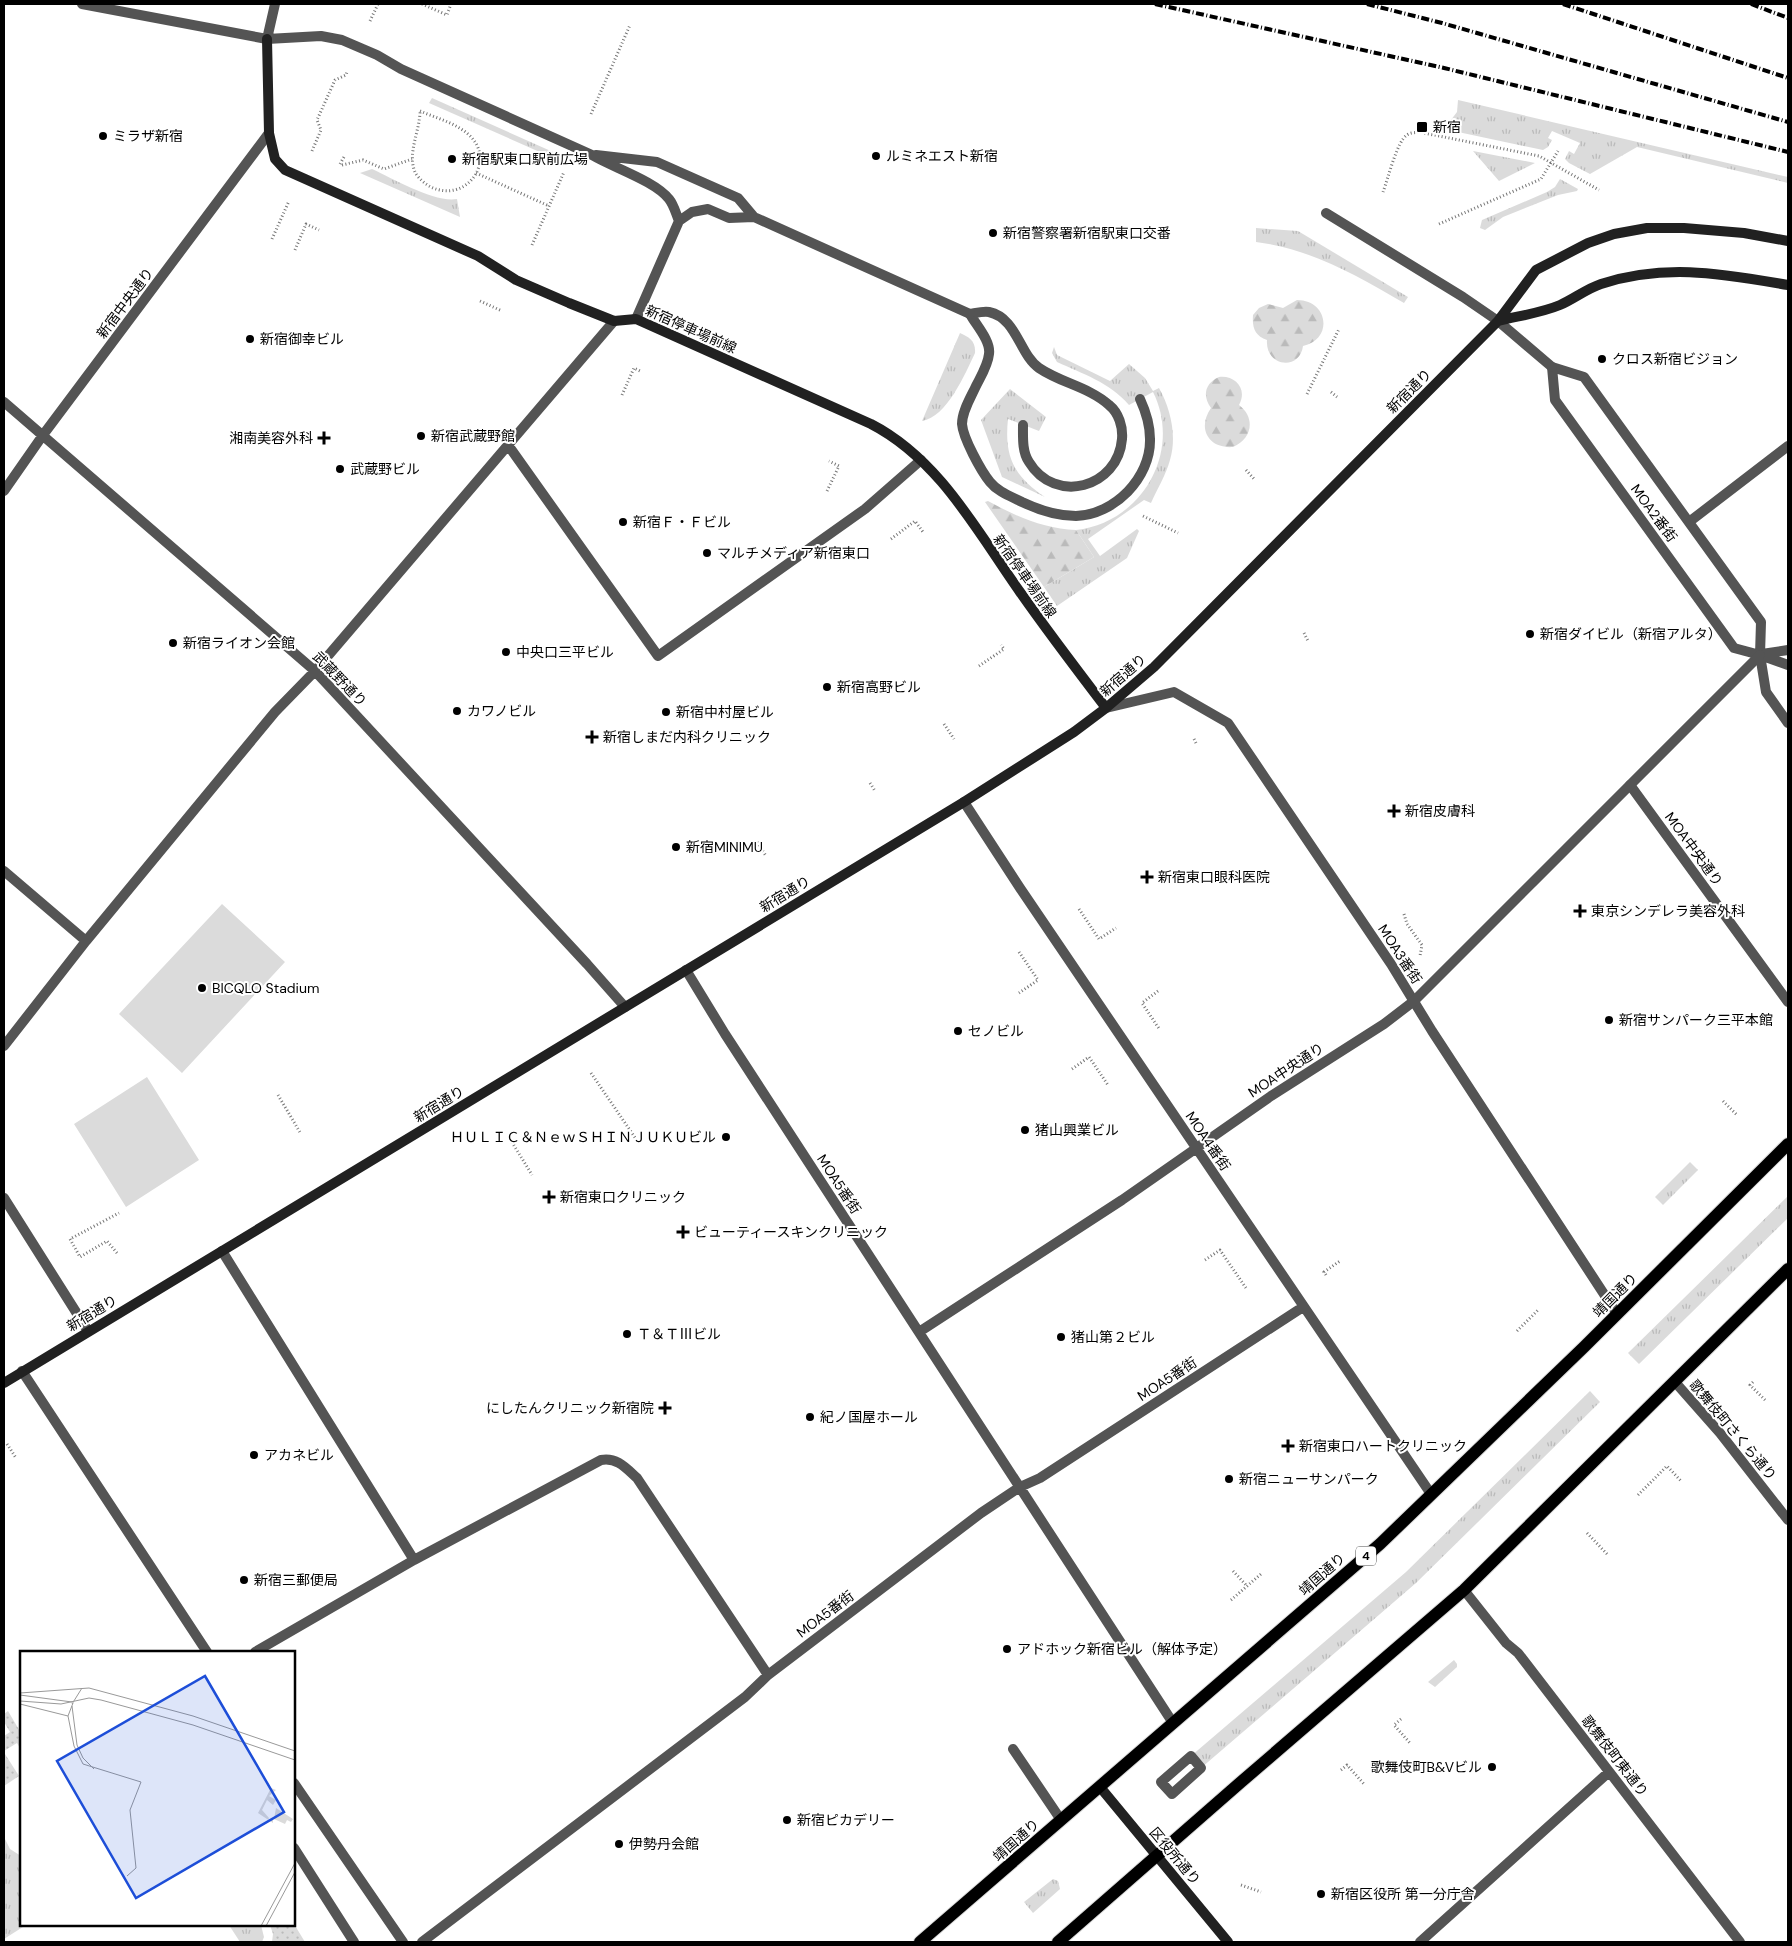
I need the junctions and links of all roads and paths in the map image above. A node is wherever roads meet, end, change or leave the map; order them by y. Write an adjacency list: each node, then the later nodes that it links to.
1 (82, 4): 8 (street)
2 (275, 4): 8 (street)
3 (378, 4): 6 (path)
4 (422, 4): 5 (path)
5 (451, 4)
6 (370, 21)
7 (630, 25): 10 (path)
8 (267, 39): 11 (main road, 新宿停車場前線); 14 (street)
9 (349, 68): 13 (path)
10 (591, 114)
11 (269, 133): 38 (main road, 新宿停車場前線); 50 (street, 新宿中央通り)
12 (1558, 151): 16 (path)
13 (311, 152)
14 (592, 155): 25 (street); 26 (street)
15 (412, 159): 17 (path); 19 (path); 19 (path)
16 (1550, 163): 20 (path); 21 (path); 27 (path)
17 (341, 165)
18 (565, 171): 23 (path)
19 (476, 173): 23 (path)
20 (1599, 190)
21 (1383, 192)
22 (290, 199): 29 (path)
23 (550, 206): 31 (path)
24 (1326, 213): 39 (street, MOA2番街)
25 (754, 217): 26 (street); 36 (street)
26 (678, 221): 37 (street)
27 (1439, 224)
28 (319, 230): 32 (path)
29 (272, 239)
30 (1788, 241): 39 (main road, 新宿通り)
31 (532, 245)
32 (295, 250)
33 (1788, 285): 39 (main road)
34 (480, 301): 35 (path)
35 (502, 311)
36 (970, 314): 47 (street); 49 (street)
37 (636, 319): 38 (main road, 新宿停車場前線); 53 (main road, 新宿停車場前線)
38 (614, 321): 51 (street)
39 (1498, 321): 41 (street, MOA2番街); 72 (main road, 新宿通り)
40 (1339, 329): 44 (path)
41 (1552, 367): 60 (street, MOA2番街); 68 (street, MOA2番街)
42 (640, 371): 45 (path)
43 (1331, 392): 46 (path)
44 (1307, 394)
45 (622, 395)
46 (1337, 397)
47 (1140, 399)
48 (4, 402): 50 (street, 武蔵野通り)
49 (1024, 425)
50 (43, 435): 57 (street, 新宿中央通り); 71 (street, 武蔵野通り)
51 (508, 445): 53 (street); 71 (street)
52 (1788, 446): 60 (street, MOA2番街)
53 (921, 460): 72 (main road, 新宿停車場前線)
54 (829, 461): 58 (path)
55 (1246, 470): 56 (path)
56 (1255, 480)
57 (4, 491)
58 (827, 492)
59 (1136, 519): 62 (path)
60 (1689, 522): 68 (street, MOA2番街)
61 (923, 532): 63 (path)
62 (1178, 533)
63 (891, 538)
64 (1304, 633): 65 (path)
65 (1308, 640)
66 (1001, 645): 70 (path)
67 (1788, 650): 68 (street)
68 (1760, 655): 69 (street, MOA2番街); 73 (street, MOA2番街); 79 (street, MOA中央通り)
69 (1788, 665)
70 (979, 666)
71 (315, 670): 88 (street); 96 (street, 武蔵野通り)
72 (1106, 708): 81 (main road, 新宿通り); 94 (street, MOA3番街)
73 (1788, 723)
74 (944, 724): 75 (path)
75 (954, 739)
76 (1194, 739): 77 (path)
77 (1196, 743)
78 (870, 784): 80 (path)
79 (1630, 785): 94 (street, MOA中央通り); 95 (street, MOA中央通り)
80 (874, 791)
81 (964, 802): 91 (main road, 新宿通り); 109 (street, MOA4番街)
82 (757, 842): 83 (path)
83 (766, 856)
84 (4, 871): 88 (street)
85 (1079, 909): 87 (path)
86 (1404, 914): 90 (path)
87 (1116, 928)
88 (86, 941): 98 (street)
89 (1019, 952): 93 (path)
90 (1420, 957)
91 (686, 970): 96 (main road, 新宿通り); 125 (street, MOA5番街)
92 (1158, 991): 97 (path)
93 (1020, 992)
94 (1414, 1001): 109 (street, MOA中央通り); 122 (street, MOA3番街)
95 (1788, 1002)
96 (625, 1007): 113 (main road, 新宿通り)
97 (1160, 1030)
98 (4, 1046)
99 (1072, 1069): 101 (path)
100 (591, 1073): 106 (path)
101 (1108, 1085)
102 (278, 1095): 105 (path)
103 (1723, 1101): 104 (path)
104 (1737, 1115)
105 (301, 1134)
106 (636, 1139)
107 (510, 1140): 110 (path)
108 (1788, 1144): 122 (main road, 靖国通り / 4)
109 (1196, 1148): 120 (street, MOA4番街); 125 (street, MOA中央通り)
110 (532, 1175)
111 (4, 1198): 124 (street)
112 (118, 1213): 114 (path)
113 (222, 1251): 124 (main road, 新宿通り); 140 (street)
114 (117, 1254)
115 (1205, 1260): 119 (path)
116 (1340, 1261): 118 (path)
117 (1788, 1269): 127 (main road)
118 (1326, 1275)
119 (1246, 1288)
120 (1303, 1307): 134 (street, MOA5番街); 135 (street, MOA4番街)
121 (1538, 1310): 123 (path)
122 (1617, 1314): 135 (main road, 靖国通り / 4)
123 (1517, 1331)
124 (88, 1332): 126 (main road, 新宿通り)
125 (919, 1332): 134 (street, MOA5番街)
126 (22, 1371): 129 (main road, 新宿通り); 146 (street)
127 (1675, 1382): 137 (street, 歌舞伎町さくら通り); 144 (main road)
128 (1753, 1382): 130 (path)
129 (4, 1383)
130 (1766, 1401)
131 (7, 1444): 132 (path)
132 (16, 1458)
133 (1682, 1482): 136 (path)
134 (1020, 1487): 148 (street, MOA5番街); 150 (street, MOA5番街)
135 (1431, 1494): 150 (main road, 靖国通り / 4)
136 (1638, 1495)
137 (1788, 1520)
138 (1587, 1534): 139 (path)
139 (1608, 1554)
140 (414, 1560): 147 (street); 148 (street)
141 (1233, 1571): 143 (path)
142 (1261, 1574): 143 (path)
143 (1247, 1586): 145 (path)
144 (1464, 1590): 154 (street, 歌舞伎町東通り); 160 (main road)
145 (1231, 1600)
146 (206, 1651)
147 (257, 1651)
148 (768, 1675): 165 (street, MOA5番街)
149 (1401, 1719): 151 (path)
150 (1173, 1723): 157 (main road, 靖国通り / 4)
151 (1410, 1743)
152 (1013, 1749): 158 (street)
153 (1341, 1770): 156 (path)
154 (1609, 1772): 169 (street); 170 (street, 歌舞伎町東通り)
155 (295, 1783): 164 (street)
156 (1364, 1784)
157 (1100, 1787): 158 (main road, 靖国通り / 4); 160 (main road, 区役所通り)
158 (1061, 1820): 166 (main road, 靖国通り / 4)
159 (295, 1850): 163 (street)
160 (1156, 1856): 167 (main road); 168 (main road, 区役所通り)
161 (1241, 1886): 162 (path)
162 (1261, 1892)
163 (354, 1942)
164 (403, 1942)
165 (422, 1942)
166 (920, 1942)
167 (1058, 1942)
168 (1228, 1942)
169 (1420, 1942)
170 (1740, 1942)

